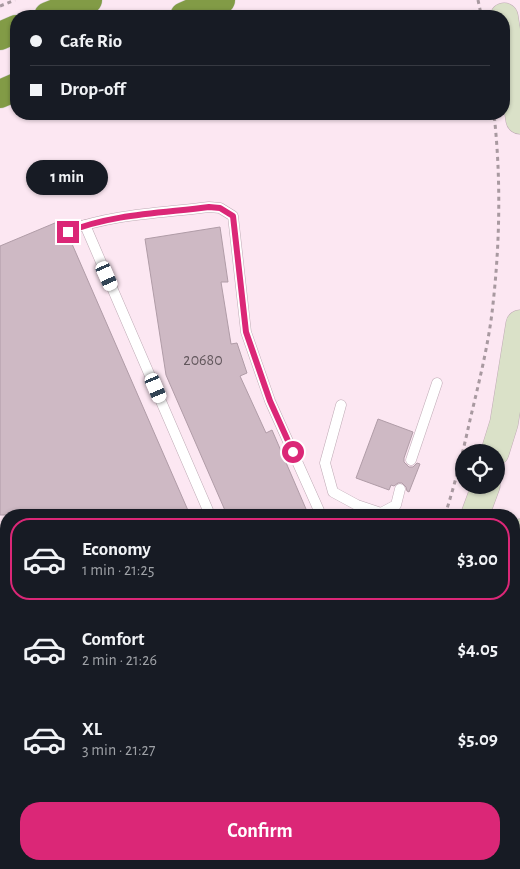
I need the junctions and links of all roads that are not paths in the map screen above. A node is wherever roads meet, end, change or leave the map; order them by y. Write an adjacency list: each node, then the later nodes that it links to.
1 (88, 0): 3 (highway)
2 (220, 0): 4 (highway)
3 (63, 10)
4 (198, 10)
5 (510, 55): 6 (street)
6 (520, 120)
7 (85, 225): 8 (lane); 16 (lane); 17 (lane)
8 (68, 232)
9 (520, 324): 12 (street)
10 (437, 382): 13 (lane)
11 (341, 405): 18 (lane)
12 (497, 444)
13 (411, 460)
14 (400, 489): 19 (lane)
15 (483, 494): 20 (street)
16 (207, 509)
17 (318, 509)
18 (369, 509)
19 (388, 509)
20 (477, 509)

